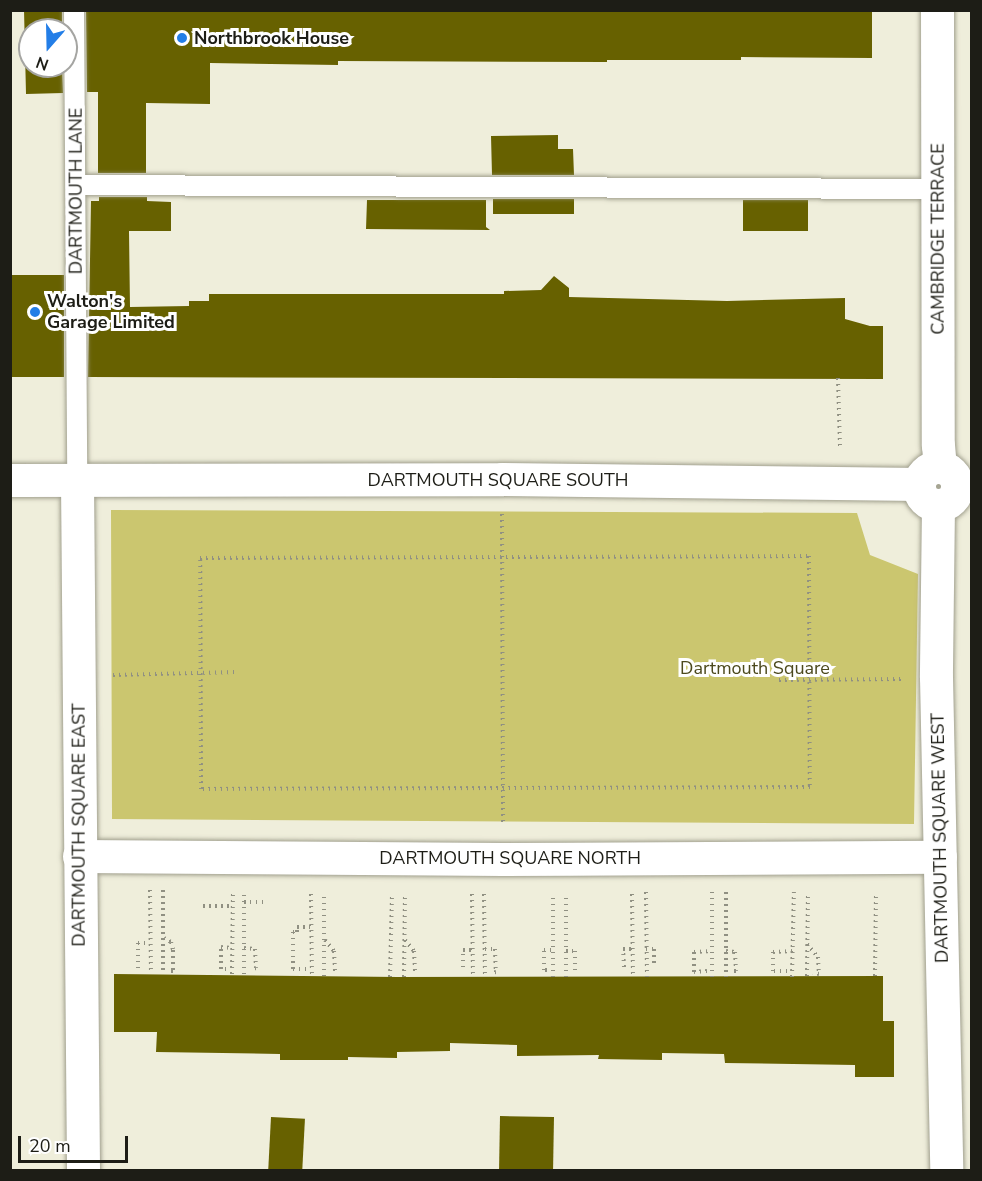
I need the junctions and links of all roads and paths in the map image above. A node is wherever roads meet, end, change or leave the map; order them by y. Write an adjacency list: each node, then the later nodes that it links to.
1 (74, 10): 3 (lane, DARTMOUTH LANE)
2 (937, 10): 4 (street, CAMBRIDGE TERRACE)
3 (76, 185): 4 (lane); 9 (lane, DARTMOUTH LANE)
4 (938, 189): 10 (street, CAMBRIDGE TERRACE)
5 (838, 378): 6 (path)
6 (840, 446)
7 (502, 479): 9 (street, DARTMOUTH SQUARE SOUTH); 10 (street, DARTMOUTH SQUARE SOUTH); 11 (path)
8 (10, 480): 9 (street, DARTMOUTH SQUARE SOUTH)
9 (77, 480): 14 (street, DARTMOUTH SQUARE EAST)
10 (945, 485): 15 (street, DARTMOUTH SQUARE WEST)
11 (502, 557): 13 (path); 17 (path); 18 (path)
12 (235, 672): 13 (path)
13 (201, 673): 14 (path); 18 (path)
14 (78, 676): 19 (street, DARTMOUTH SQUARE EAST)
15 (936, 677): 17 (path); 20 (street, DARTMOUTH SQUARE WEST)
16 (779, 680): 17 (path)
17 (809, 680): 18 (path)
18 (503, 788): 21 (path)
19 (80, 856): 21 (street, DARTMOUTH SQUARE NORTH); 98 (street, DARTMOUTH SQUARE EAST)
20 (940, 857): 21 (street, DARTMOUTH SQUARE NORTH); 99 (street, DARTMOUTH SQUARE WEST)
21 (503, 859)
22 (150, 886): 50 (path)
23 (163, 886): 46 (path)
24 (233, 886): 44 (path)
25 (324, 886): 47 (path)
26 (244, 887): 41 (path)
27 (310, 887): 45 (path)
28 (392, 887): 90 (path)
29 (405, 887): 48 (path)
30 (472, 887): 56 (path)
31 (553, 887): 57 (path)
32 (484, 888): 53 (path)
33 (566, 888): 58 (path)
34 (632, 888): 54 (path)
35 (646, 888): 55 (path)
36 (712, 888): 59 (path)
37 (726, 888): 60 (path)
38 (795, 888): 61 (path)
39 (808, 889): 49 (path)
40 (876, 889): 89 (path)
41 (244, 902): 42 (path); 52 (path)
42 (268, 902)
43 (203, 906): 44 (path)
44 (232, 906): 51 (path)
45 (311, 927): 68 (path); 83 (path)
46 (163, 937): 70 (path); 78 (path)
47 (325, 939): 74 (path); 84 (path)
48 (404, 940): 75 (path); 91 (path)
49 (807, 943): 81 (path); 88 (path)
50 (150, 944): 65 (path); 77 (path)
51 (232, 948): 66 (path); 79 (path)
52 (244, 948): 67 (path); 80 (path)
53 (485, 949): 76 (path); 86 (path)
54 (632, 949): 64 (path); 93 (path)
55 (646, 949): 62 (path); 94 (path)
56 (472, 950): 63 (path); 85 (path)
57 (553, 950): 69 (path); 92 (path)
58 (566, 951): 82 (path); 87 (path)
59 (712, 951): 71 (path); 95 (path)
60 (726, 951): 72 (path); 96 (path)
61 (793, 951): 73 (path); 97 (path)
62 (654, 965)
63 (463, 967)
64 (624, 967)
65 (138, 968)
66 (226, 969)
67 (252, 969)
68 (306, 969)
69 (548, 970)
70 (170, 971)
71 (707, 971)
72 (732, 971)
73 (787, 971)
74 (335, 972)
75 (415, 972)
76 (491, 973)
77 (151, 974)
78 (163, 974)
79 (232, 974)
80 (244, 974)
81 (813, 974)
82 (575, 975)
83 (312, 976)
84 (324, 976)
85 (473, 976)
86 (485, 976)
87 (566, 976)
88 (807, 976)
89 (875, 976)
90 (390, 977)
91 (404, 977)
92 (553, 977)
93 (633, 977)
94 (647, 977)
95 (712, 977)
96 (726, 977)
97 (792, 977)
98 (82, 1170)
99 (946, 1170)

